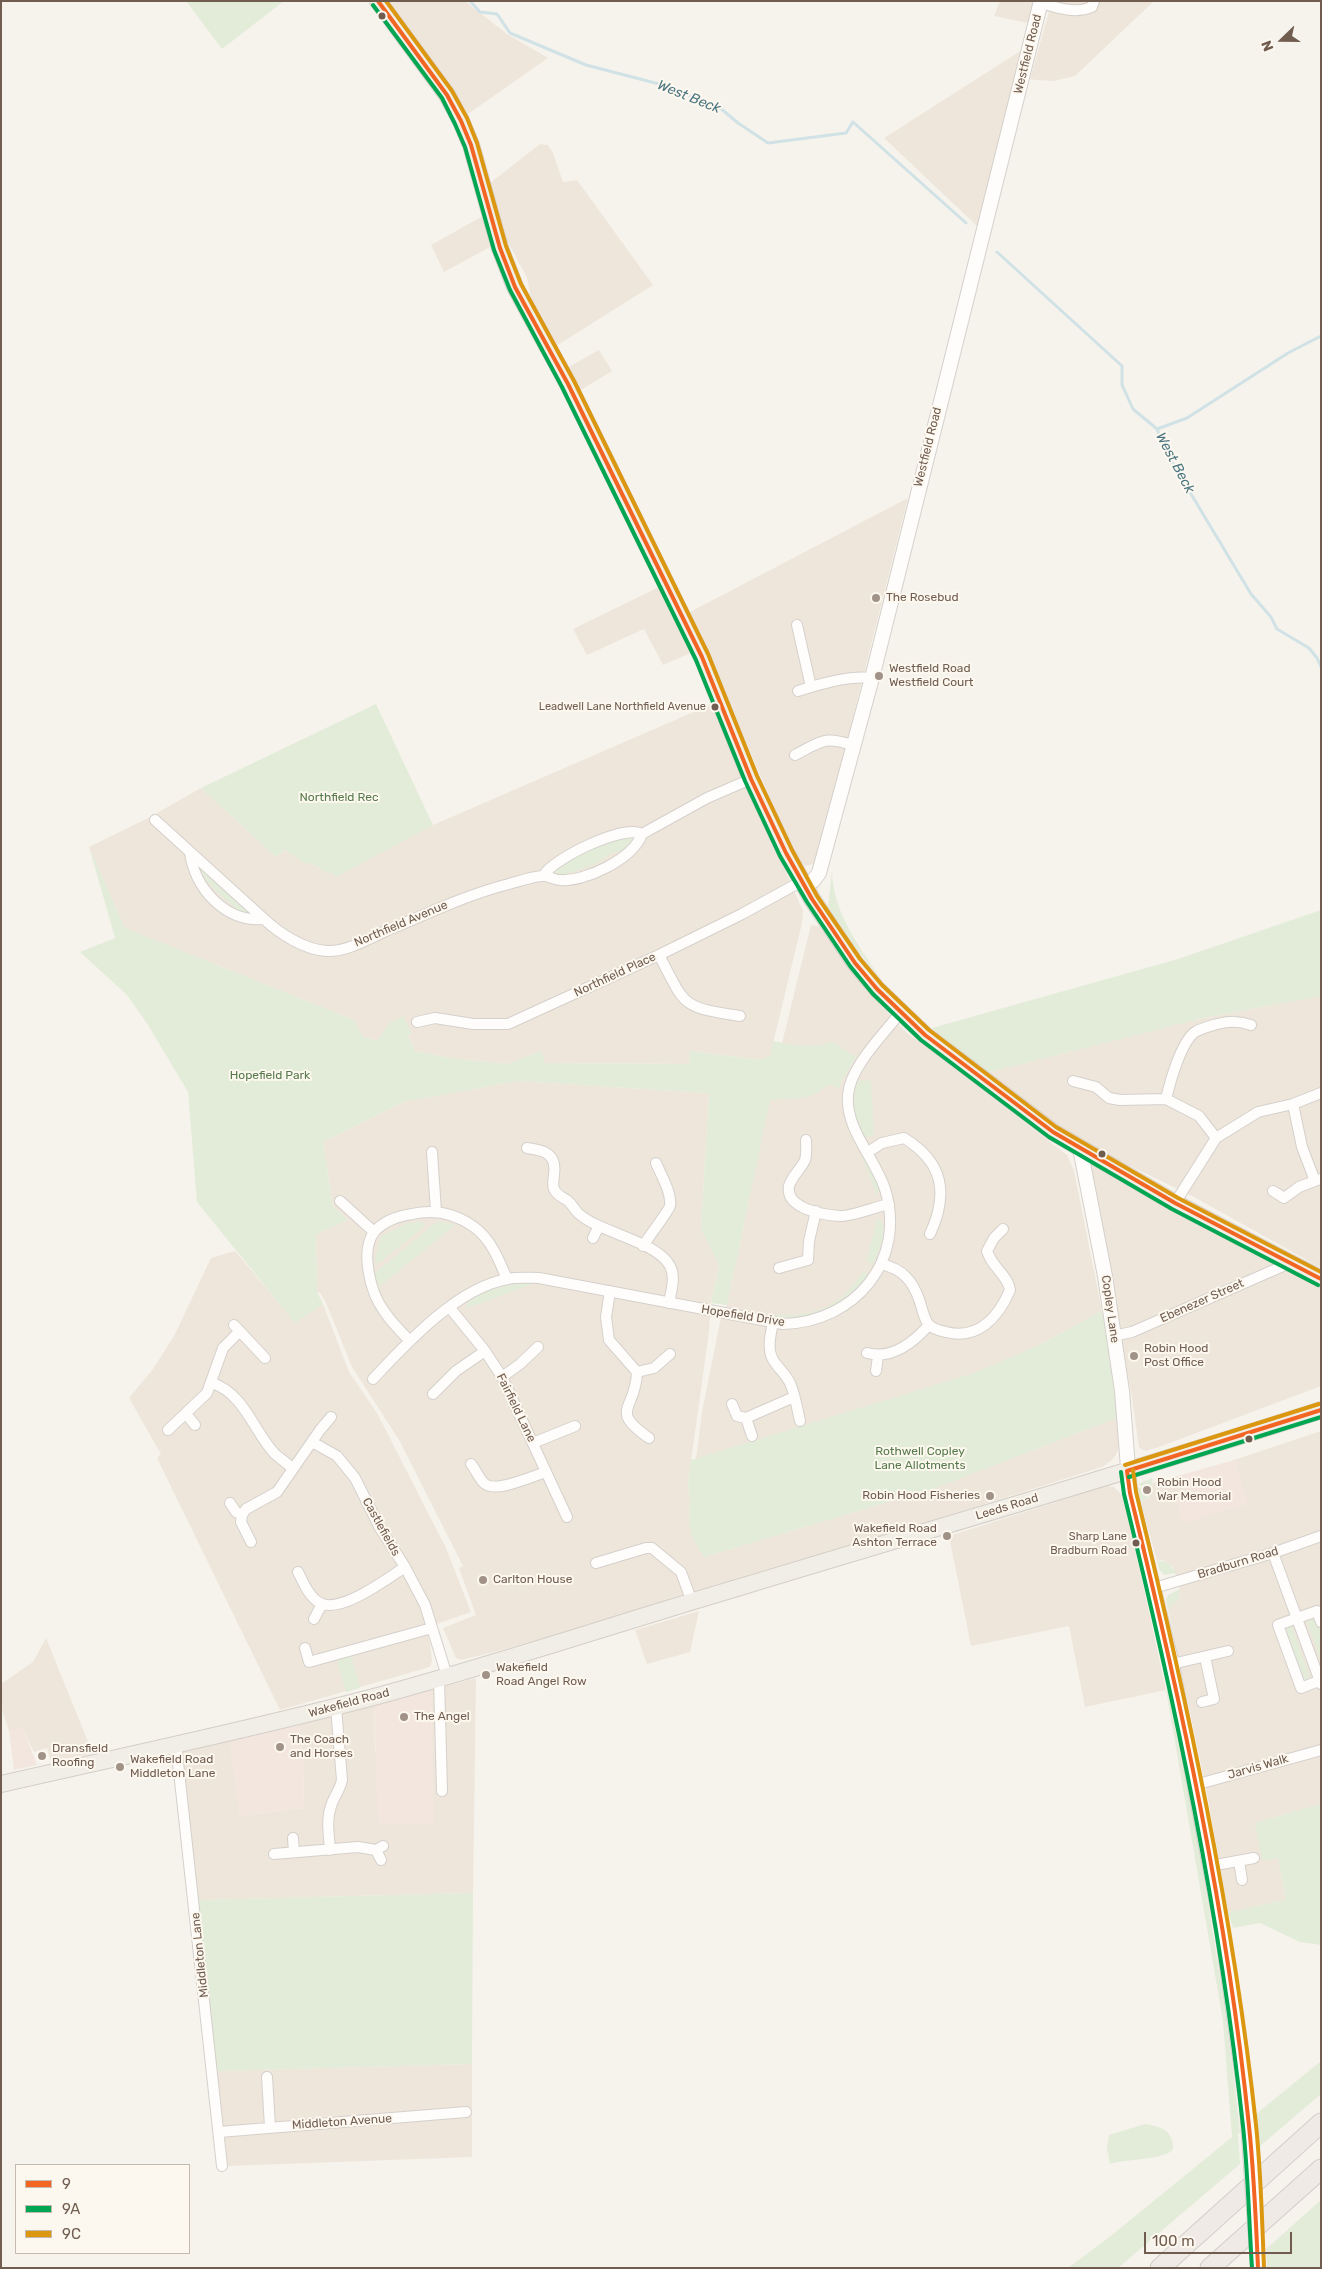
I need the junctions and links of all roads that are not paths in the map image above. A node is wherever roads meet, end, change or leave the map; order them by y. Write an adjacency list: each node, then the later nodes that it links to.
1 (378, 1): 10 (main road)
2 (1094, 1): 3 (street)
3 (1041, 2): 5 (street, Westfield Road)
4 (797, 625): 6 (street)
5 (872, 678): 6 (street); 8 (street, Westfield Road)
6 (811, 687): 7 (street)
7 (798, 691)
8 (853, 745): 9 (street); 15 (street, Westfield Road)
9 (795, 755)
10 (751, 779): 12 (street, Northfield Avenue); 15 (main road)
11 (155, 820): 13 (street, Northfield Avenue)
12 (642, 834): 14 (street, Northfield Avenue); 14 (street, Northfield Avenue)
13 (190, 852): 16 (street, Northfield Avenue); 16 (street, Northfield Avenue)
14 (544, 875): 16 (street, Northfield Avenue)
15 (803, 883): 17 (street, Northfield Place); 18 (main road)
16 (264, 919)
17 (659, 955): 19 (street); 20 (street, Northfield Place)
18 (900, 1013): 29 (main road); 31 (street, Hopefield Drive)
19 (740, 1016)
20 (417, 1022)
21 (1251, 1025): 24 (street)
22 (1073, 1081): 24 (street)
23 (1321, 1093): 25 (street)
24 (1166, 1099): 26 (street)
25 (1293, 1104): 26 (street); 33 (street)
26 (1216, 1138): 36 (street)
27 (806, 1140): 39 (street)
28 (527, 1148): 40 (street)
29 (1080, 1148): 36 (main road); 56 (street, Copley Lane)
30 (432, 1152): 38 (street)
31 (868, 1152): 37 (street, Hopefield Drive); 43 (street)
32 (656, 1163): 45 (street)
33 (1318, 1180): 34 (street)
34 (1273, 1191)
35 (340, 1200): 42 (street)
36 (1175, 1203): 46 (main road)
37 (889, 1204): 39 (street); 47 (street, Hopefield Drive)
38 (436, 1211): 42 (street); 49 (street)
39 (816, 1211): 48 (street)
40 (599, 1226): 44 (street); 45 (street)
41 (1003, 1229): 55 (street)
42 (374, 1232): 57 (street)
43 (930, 1234)
44 (593, 1238)
45 (643, 1246): 52 (street)
46 (1290, 1263): 50 (main road); 56 (street, Ebenezer Street)
47 (881, 1264): 54 (street, Hopefield Drive); 55 (street)
48 (779, 1268)
49 (507, 1279): 51 (street, Hopefield Drive); 53 (street, Hopefield Drive)
50 (1321, 1279)
51 (610, 1291): 52 (street, Hopefield Drive); 65 (street)
52 (669, 1303): 54 (street, Hopefield Drive)
53 (450, 1308): 57 (street, Hopefield Drive); 59 (street, Fairfield Lane)
54 (773, 1323): 70 (street)
55 (929, 1325): 62 (street)
56 (1113, 1336): 86 (street, Copley Lane)
57 (409, 1340): 67 (street, Hopefield Drive)
58 (538, 1347): 66 (street)
59 (485, 1351): 66 (street, Fairfield Lane); 69 (street)
60 (670, 1354): 65 (street)
61 (866, 1354): 62 (street)
62 (878, 1356): 64 (street)
63 (265, 1358): 68 (street)
64 (876, 1371)
65 (637, 1372): 81 (street)
66 (502, 1377): 83 (street, Fairfield Lane)
67 (373, 1379)
68 (212, 1383): 73 (street); 85 (street)
69 (433, 1394)
70 (794, 1397): 75 (street); 76 (street)
71 (730, 1410): 75 (street)
72 (1321, 1410): 86 (main road, Leeds Road)
73 (186, 1414): 77 (street); 79 (street)
74 (331, 1417): 82 (street)
75 (746, 1418): 80 (street)
76 (800, 1421)
77 (195, 1425)
78 (575, 1426): 83 (street)
79 (168, 1430)
80 (752, 1436)
81 (650, 1438)
82 (312, 1442): 85 (street); 95 (street, Castlefields)
83 (533, 1443): 87 (street, Fairfield Lane)
84 (471, 1464): 87 (street)
85 (294, 1469): 89 (street)
86 (1128, 1471): 97 (street, Copley Lane); 98 (main road, Leeds Road)
87 (546, 1472): 90 (street, Fairfield Lane)
88 (230, 1503): 89 (street)
89 (242, 1515): 92 (street)
90 (567, 1517)
91 (1321, 1536): 93 (street, Bradburn Road)
92 (251, 1542)
93 (1273, 1554): 97 (street, Bradburn Road); 100 (street)
94 (596, 1563): 98 (street)
95 (405, 1567): 99 (street); 103 (street, Castlefields)
96 (298, 1572): 99 (street)
97 (1154, 1588): 107 (street, Copley Lane)
98 (692, 1602): 108 (main road, Wakefield Road)
99 (322, 1604): 101 (street)
100 (1297, 1618): 102 (street); 109 (street); 109 (street)
101 (314, 1619)
102 (1321, 1622)
103 (432, 1628): 104 (street); 108 (street, Castlefields)
104 (305, 1648)
105 (1228, 1651): 106 (street)
106 (1204, 1657): 107 (street); 110 (street)
107 (1172, 1664): 115 (street, Copley Lane)
108 (443, 1677): 111 (main road, Wakefield Road); 116 (street, Castlefields)
109 (1320, 1682)
110 (1202, 1702)
111 (336, 1707): 112 (main road, Wakefield Road); 118 (street)
112 (176, 1744): 114 (main road, Wakefield Road); 130 (street, Middleton Lane)
113 (1321, 1750): 115 (street, Jarvis Walk)
114 (1, 1784)
115 (1194, 1785): 124 (street, Copley Lane)
116 (442, 1791)
117 (293, 1838): 119 (street)
118 (330, 1850): 119 (street); 122 (street)
119 (294, 1852): 120 (street)
120 (274, 1854)
121 (1254, 1858): 123 (street)
122 (381, 1860)
123 (1239, 1861): 124 (street); 125 (street)
124 (1210, 1866): 135 (street, Copley Lane, bridge)
125 (1242, 1880)
126 (267, 2077): 129 (street)
127 (466, 2112): 129 (street, Middleton Avenue)
128 (1321, 2123): 133 (highway)
129 (270, 2127): 130 (street, Middleton Avenue)
130 (219, 2132): 131 (street, Middleton Lane)
131 (222, 2166)
132 (1321, 2169): 134 (highway)
133 (1160, 2268)
134 (1210, 2268)
135 (1258, 2268)

